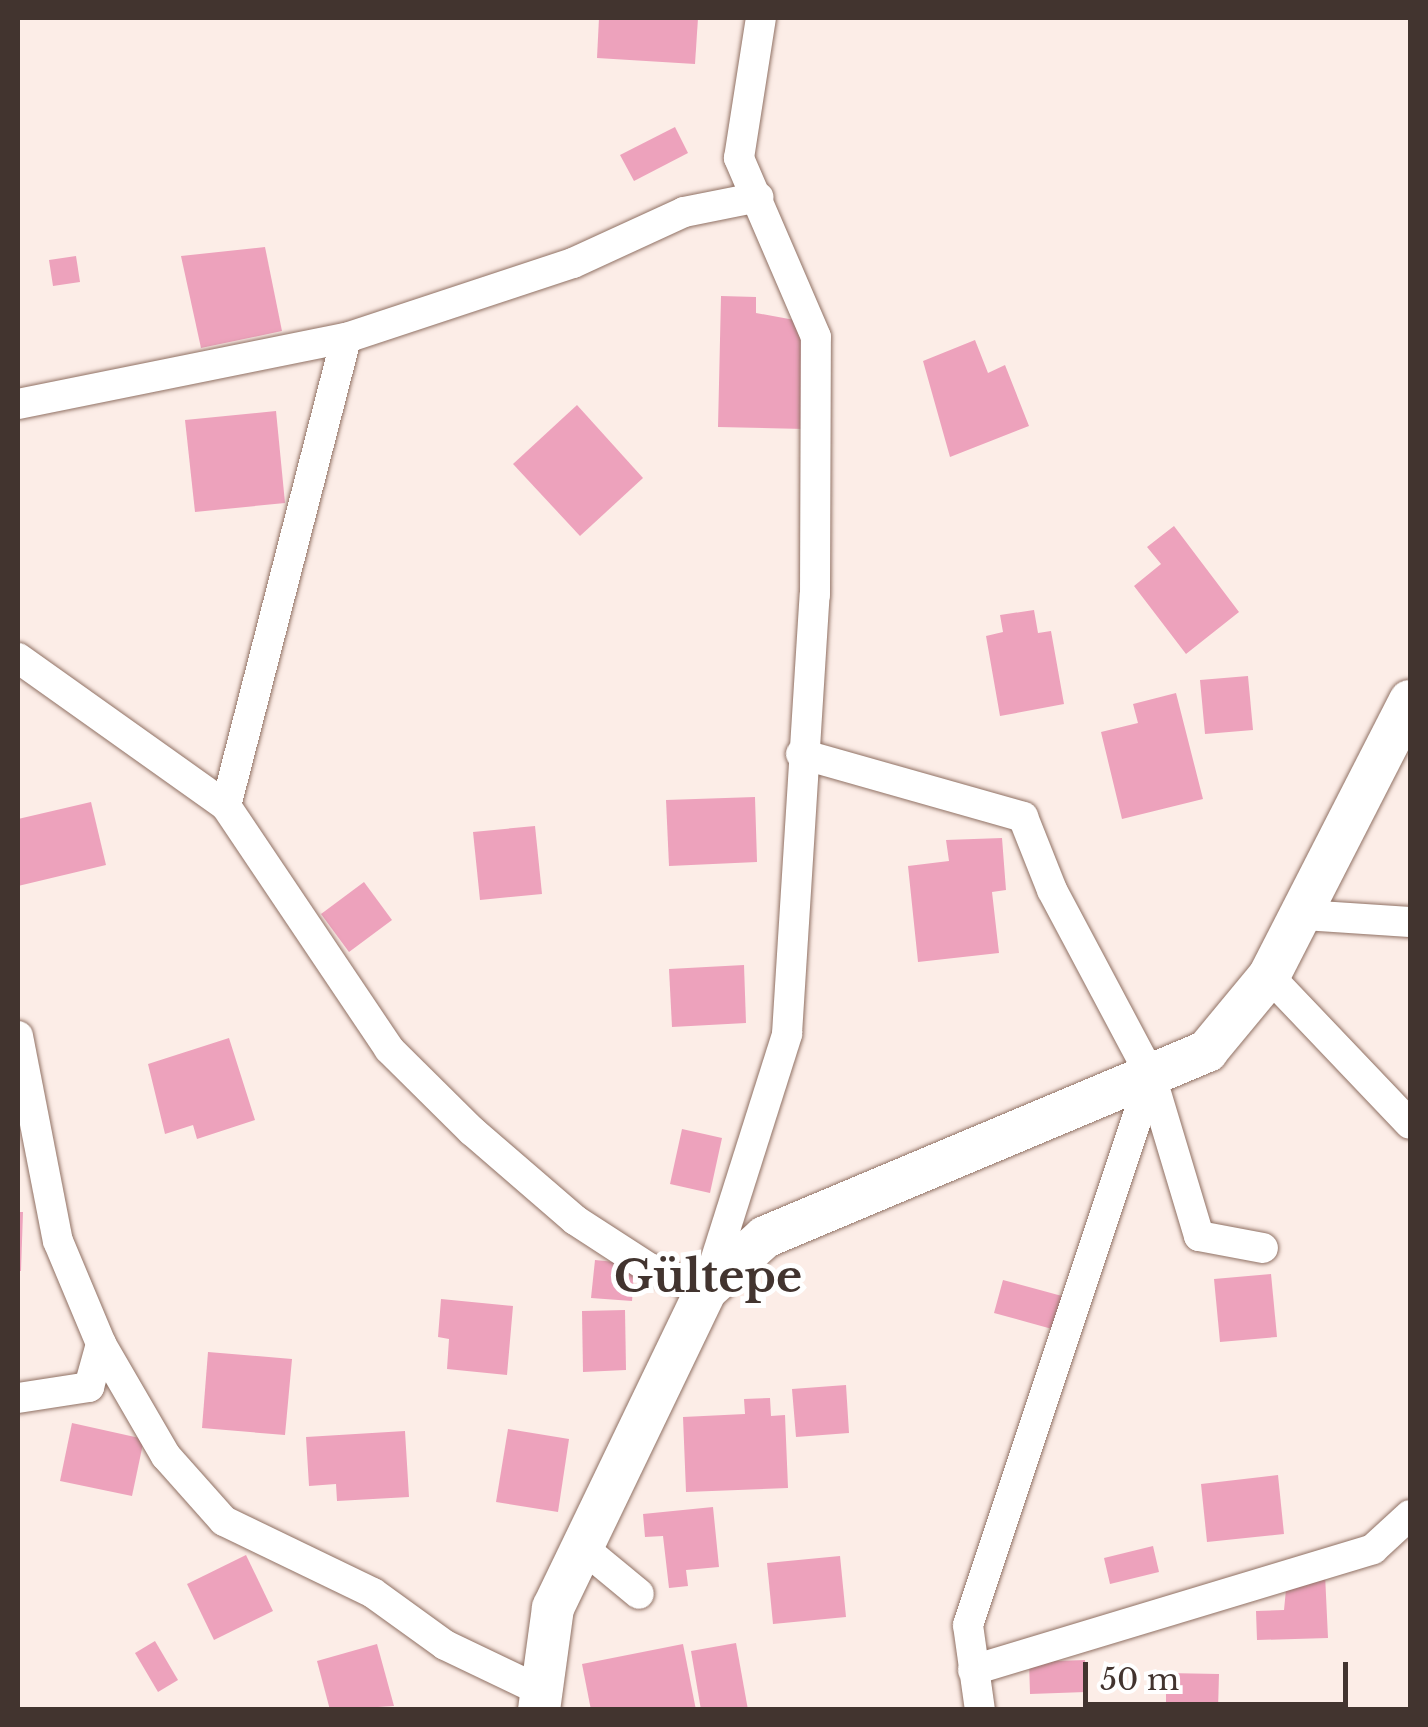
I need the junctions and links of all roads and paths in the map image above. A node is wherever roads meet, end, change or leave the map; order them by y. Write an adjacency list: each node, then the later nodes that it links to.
1 (761, 18): 2 (street)
2 (759, 197): 3 (street); 7 (street)
3 (346, 338): 4 (street); 8 (street)
4 (18, 404)
5 (18, 658): 8 (street)
6 (1410, 701): 9 (main road)
7 (800, 754): 13 (street); 16 (street)
8 (226, 806): 16 (street)
9 (1304, 915): 10 (street); 11 (main road)
10 (1410, 922)
11 (1269, 976): 13 (main road); 14 (street)
12 (18, 1036): 17 (street)
13 (1151, 1076): 15 (street); 16 (main road); 22 (street)
14 (1410, 1124)
15 (1262, 1248)
16 (706, 1290): 20 (main road)
17 (101, 1344): 18 (street); 23 (street)
18 (18, 1398)
19 (1410, 1515): 22 (street)
20 (581, 1546): 21 (street); 23 (main road)
21 (638, 1594)
22 (973, 1670): 24 (street)
23 (538, 1699)
24 (980, 1710)

